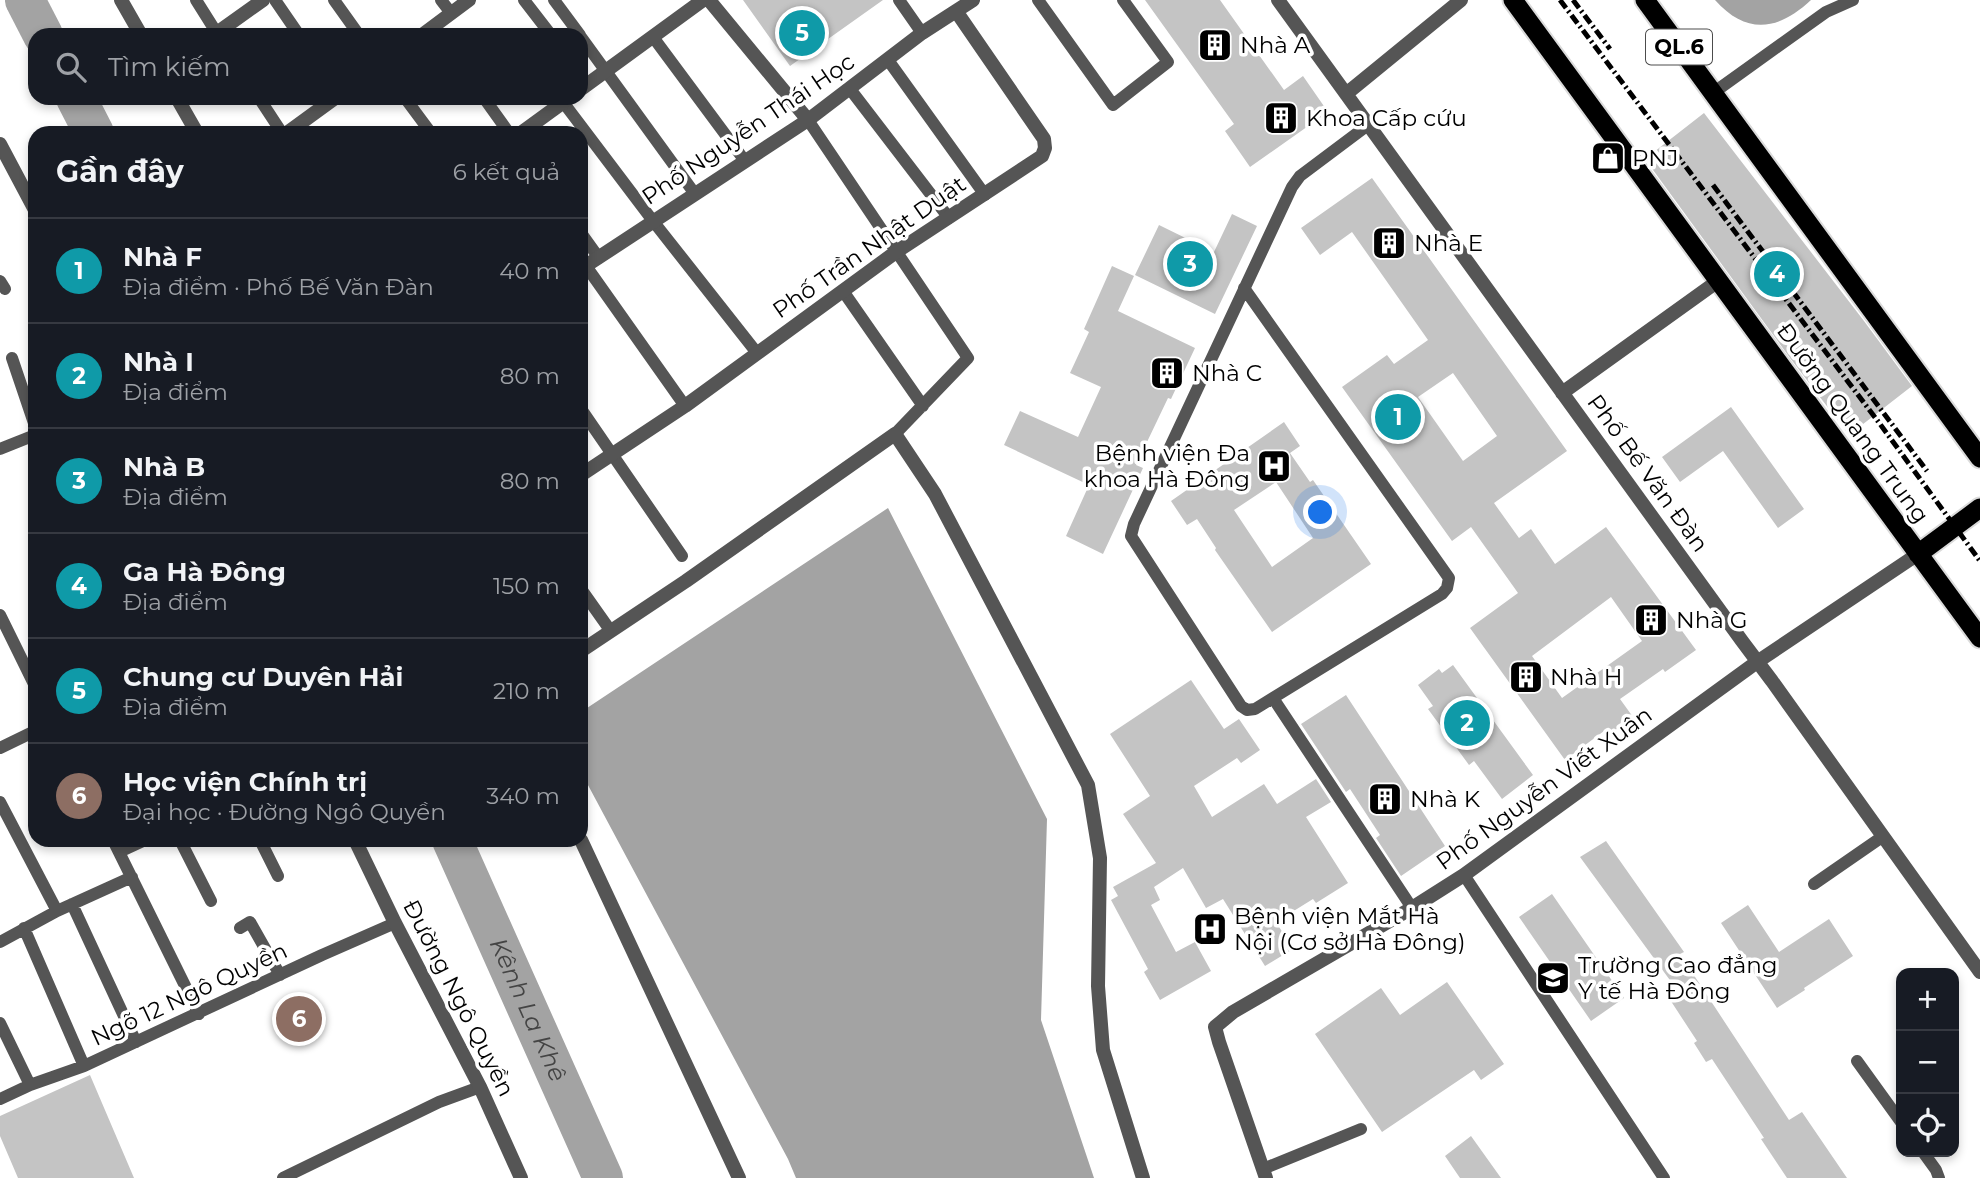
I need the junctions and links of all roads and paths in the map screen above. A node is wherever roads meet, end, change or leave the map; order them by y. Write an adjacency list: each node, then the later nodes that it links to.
1 (121, 0): 23 (street)
2 (197, 0): 24 (lane)
3 (263, 0): 25 (street)
4 (275, 0): 26 (lane)
5 (334, 0): 27 (lane)
6 (442, 0): 22 (lane)
7 (469, 0): 22 (street)
8 (524, 0): 29 (lane)
9 (554, 0): 30 (lane)
10 (703, 0): 32 (street)
11 (709, 0): 47 (street)
12 (899, 0): 31 (lane)
13 (973, 0): 21 (street, Phố Nguyễn Thái Học)
14 (1038, 0): 15 (lane)
15 (1123, 0)
16 (1278, 0): 39 (street, Phố Bế Văn Đàn)
17 (1461, 0): 39 (street)
18 (1513, 0): 67 (highway, Đường Quang Trung)
19 (1645, 0): 38 (highway, QL.6)
20 (1853, 0): 38 (lane)
21 (956, 11): 31 (street, Phố Nguyễn Thái Học); 61 (street, Phố Trần Nhật Duật)
22 (451, 13): 28 (street)
23 (137, 28)
24 (213, 28)
25 (224, 28)
26 (294, 28)
27 (354, 28)
28 (435, 28)
29 (546, 28)
30 (574, 28)
31 (922, 33): 34 (street, Phố Nguyễn Thái Học)
32 (653, 37): 35 (street); 58 (lane)
33 (588, 47): 35 (lane)
34 (888, 60): 37 (street, Phố Nguyễn Thái Học); 61 (lane)
35 (606, 71): 36 (street); 60 (lane)
36 (588, 80)
37 (850, 89): 47 (street, Phố Nguyễn Thái Học); 63 (lane)
38 (1713, 93): 81 (highway)
39 (1346, 94): 48 (street, Phố Bế Văn Đàn)
40 (181, 105): 49 (street)
41 (264, 105): 50 (lane)
42 (325, 105): 51 (street)
43 (410, 105): 52 (lane)
44 (489, 105): 53 (lane)
45 (559, 105): 54 (street)
46 (570, 105): 55 (lane)
47 (808, 120): 58 (street, Phố Nguyễn Thái Học); 65 (lane)
48 (1368, 125): 68 (lane); 72 (street, Phố Bế Văn Đàn)
49 (193, 126)
50 (279, 126)
51 (294, 126)
52 (426, 126)
53 (504, 126)
54 (531, 126)
55 (585, 126)
56 (588, 131): 64 (lane)
57 (0, 144): 59 (street)
58 (746, 161): 60 (street, Phố Nguyễn Thái Học)
59 (4, 163): 62 (street)
60 (695, 194): 64 (street, Phố Nguyễn Thái Học)
61 (985, 195): 63 (street, Phố Trần Nhật Duật)
62 (28, 199)
63 (949, 218): 65 (street, Phố Trần Nhật Duật)
64 (653, 222): 66 (street, Phố Nguyễn Thái Học); 70 (lane)
65 (896, 252): 69 (street, Phố Trần Nhật Duật); 75 (lane)
66 (589, 264): 74 (lane)
67 (1718, 281): 72 (street); 84 (highway, Đường Quang Trung)
68 (1244, 288): 93 (lane); 93 (lane)
69 (843, 291): 70 (street, Phố Trần Nhật Duật); 75 (lane)
70 (757, 353): 74 (street, Phố Trần Nhật Duật)
71 (12, 358): 73 (lane)
72 (1562, 393): 91 (street, Phố Bế Văn Đàn)
73 (28, 405)
74 (684, 406): 80 (street, Phố Trần Nhật Duật)
75 (923, 406): 77 (lane)
76 (588, 419): 80 (lane)
77 (895, 434): 88 (street); 132 (street)
78 (28, 438): 79 (lane)
79 (0, 449)
80 (612, 453): 82 (street, Phố Trần Nhật Duật); 85 (lane)
81 (1980, 458)
82 (588, 470)
83 (1980, 508): 84 (highway)
84 (1918, 554): 89 (highway, Đường Quang Trung); 91 (street, Phố Nguyễn Viết Xuân)
85 (682, 556)
86 (588, 599): 88 (lane)
87 (0, 615): 92 (lane)
88 (610, 631): 90 (street)
89 (1980, 638)
90 (588, 645)
91 (1757, 662): 97 (street, Phố Bế Văn Đàn); 103 (street, Phố Nguyễn Viết Xuân)
92 (28, 672)
93 (1273, 698): 109 (lane)
94 (28, 734): 95 (lane)
95 (0, 748)
96 (0, 802): 110 (lane)
97 (1882, 837): 106 (lane); 115 (street, Phố Bế Văn Đàn)
98 (117, 847): 105 (lane)
99 (184, 847): 107 (lane)
100 (264, 847): 104 (lane)
101 (358, 847): 111 (street, Đường Ngô Quyền)
102 (584, 847): 131 (street)
103 (1464, 875): 109 (street, Phố Nguyễn Viết Xuân); 133 (lane)
104 (278, 876)
105 (132, 877): 108 (lane); 117 (lane)
106 (1814, 884)
107 (211, 901)
108 (72, 904): 110 (lane); 119 (lane)
109 (1412, 908): 128 (street, Phố Nguyễn Viết Xuân)
110 (57, 911): 112 (lane)
111 (395, 923): 116 (lane, Ngõ 12 Ngô Quyền); 123 (street, Đường Ngô Quyền)
112 (24, 928): 114 (lane); 121 (lane)
113 (240, 928): 116 (lane)
114 (0, 942)
115 (1980, 972)
116 (280, 975): 117 (lane, Ngõ 12 Ngô Quyền)
117 (199, 1014): 119 (lane, Ngõ 12 Ngô Quyền)
118 (0, 1023): 122 (lane)
119 (136, 1042): 121 (lane, Ngõ 12 Ngô Quyền)
120 (1857, 1060): 125 (lane)
121 (84, 1066): 122 (lane, Ngõ 12 Ngô Quyền)
122 (30, 1085): 124 (lane, Ngõ 12 Ngô Quyền)
123 (480, 1087): 129 (lane); 130 (street, Đường Ngô Quyền)
124 (0, 1099)
125 (1896, 1115)
126 (1361, 1129): 128 (lane)
127 (1927, 1157): 134 (lane)
128 (1265, 1173)
129 (283, 1178)
130 (521, 1178)
131 (739, 1178)
132 (1143, 1178)
133 (1664, 1178)
134 (1939, 1178)

